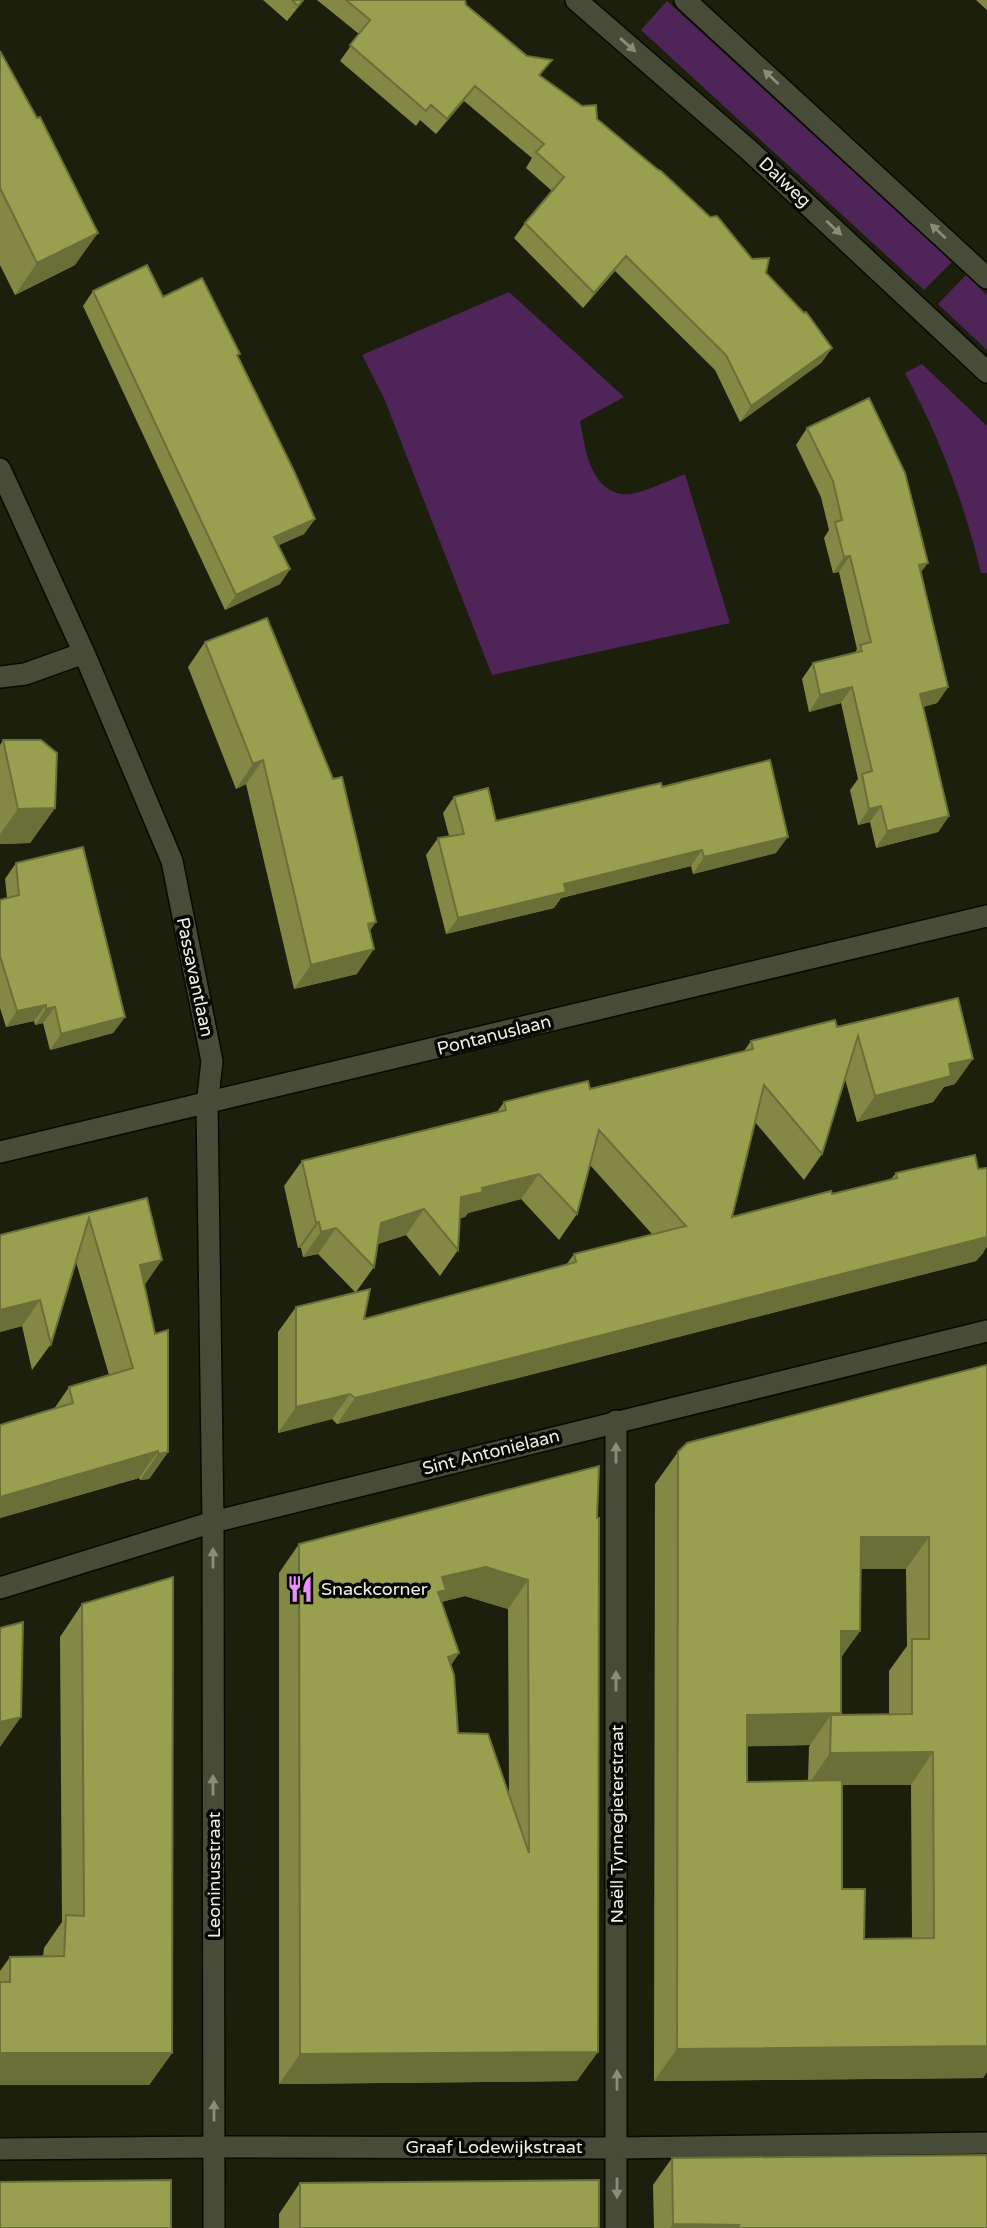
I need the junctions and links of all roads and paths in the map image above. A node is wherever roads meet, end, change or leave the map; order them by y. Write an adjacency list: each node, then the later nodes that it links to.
1 (576, 0): 4 (street, Dalweg, one-way to 4)
2 (685, 0): 3 (street, one-way to 2)
3 (987, 278)
4 (987, 372)
5 (0, 469): 6 (street, Passavantlaan)
6 (84, 653): 7 (street); 9 (street, Passavantlaan)
7 (0, 677)
8 (987, 916): 9 (street, Pontanuslaan)
9 (207, 1105): 10 (street, Pontanuslaan); 13 (street, Passavantlaan)
10 (0, 1153)
11 (987, 1331): 12 (street, Sint Antonielaan)
12 (617, 1421): 13 (street, Sint Antonielaan); 17 (street, Naëll Tynnegieterstraat, one-way to 12)
13 (213, 1522): 14 (street, Sint Antonielaan); 16 (street, Leoninusstraat, one-way to 13)
14 (0, 1588)
15 (987, 2143): 17 (street, Graaf Lodewijkstraat)
16 (214, 2147): 17 (street, Graaf Lodewijkstraat); 18 (street, Graaf Lodewijkstraat); 19 (street, Leoninusstraat)
17 (617, 2148): 20 (street, Naëll Tynnegieterstraat, one-way to 20)
18 (0, 2149)
19 (214, 2228)
20 (616, 2228)

